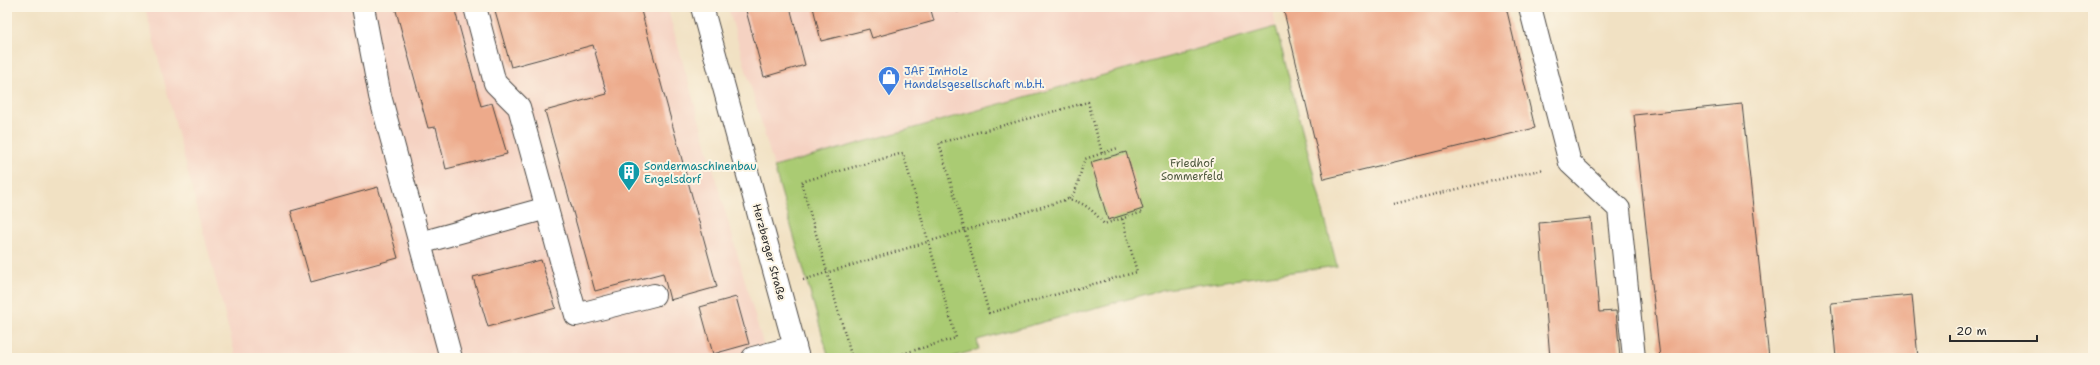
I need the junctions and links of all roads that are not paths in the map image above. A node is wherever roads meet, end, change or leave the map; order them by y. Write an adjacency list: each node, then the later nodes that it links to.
1 (363, 7): 6 (main road)
2 (475, 7): 5 (main road)
3 (702, 7): 8 (main road, Herzberger Straße)
4 (1530, 7): 11 (main road)
5 (547, 208): 6 (main road); 7 (main road)
6 (420, 243): 9 (main road)
7 (654, 295)
8 (796, 352): 10 (main road)
9 (451, 358)
10 (753, 358)
11 (1634, 358)

